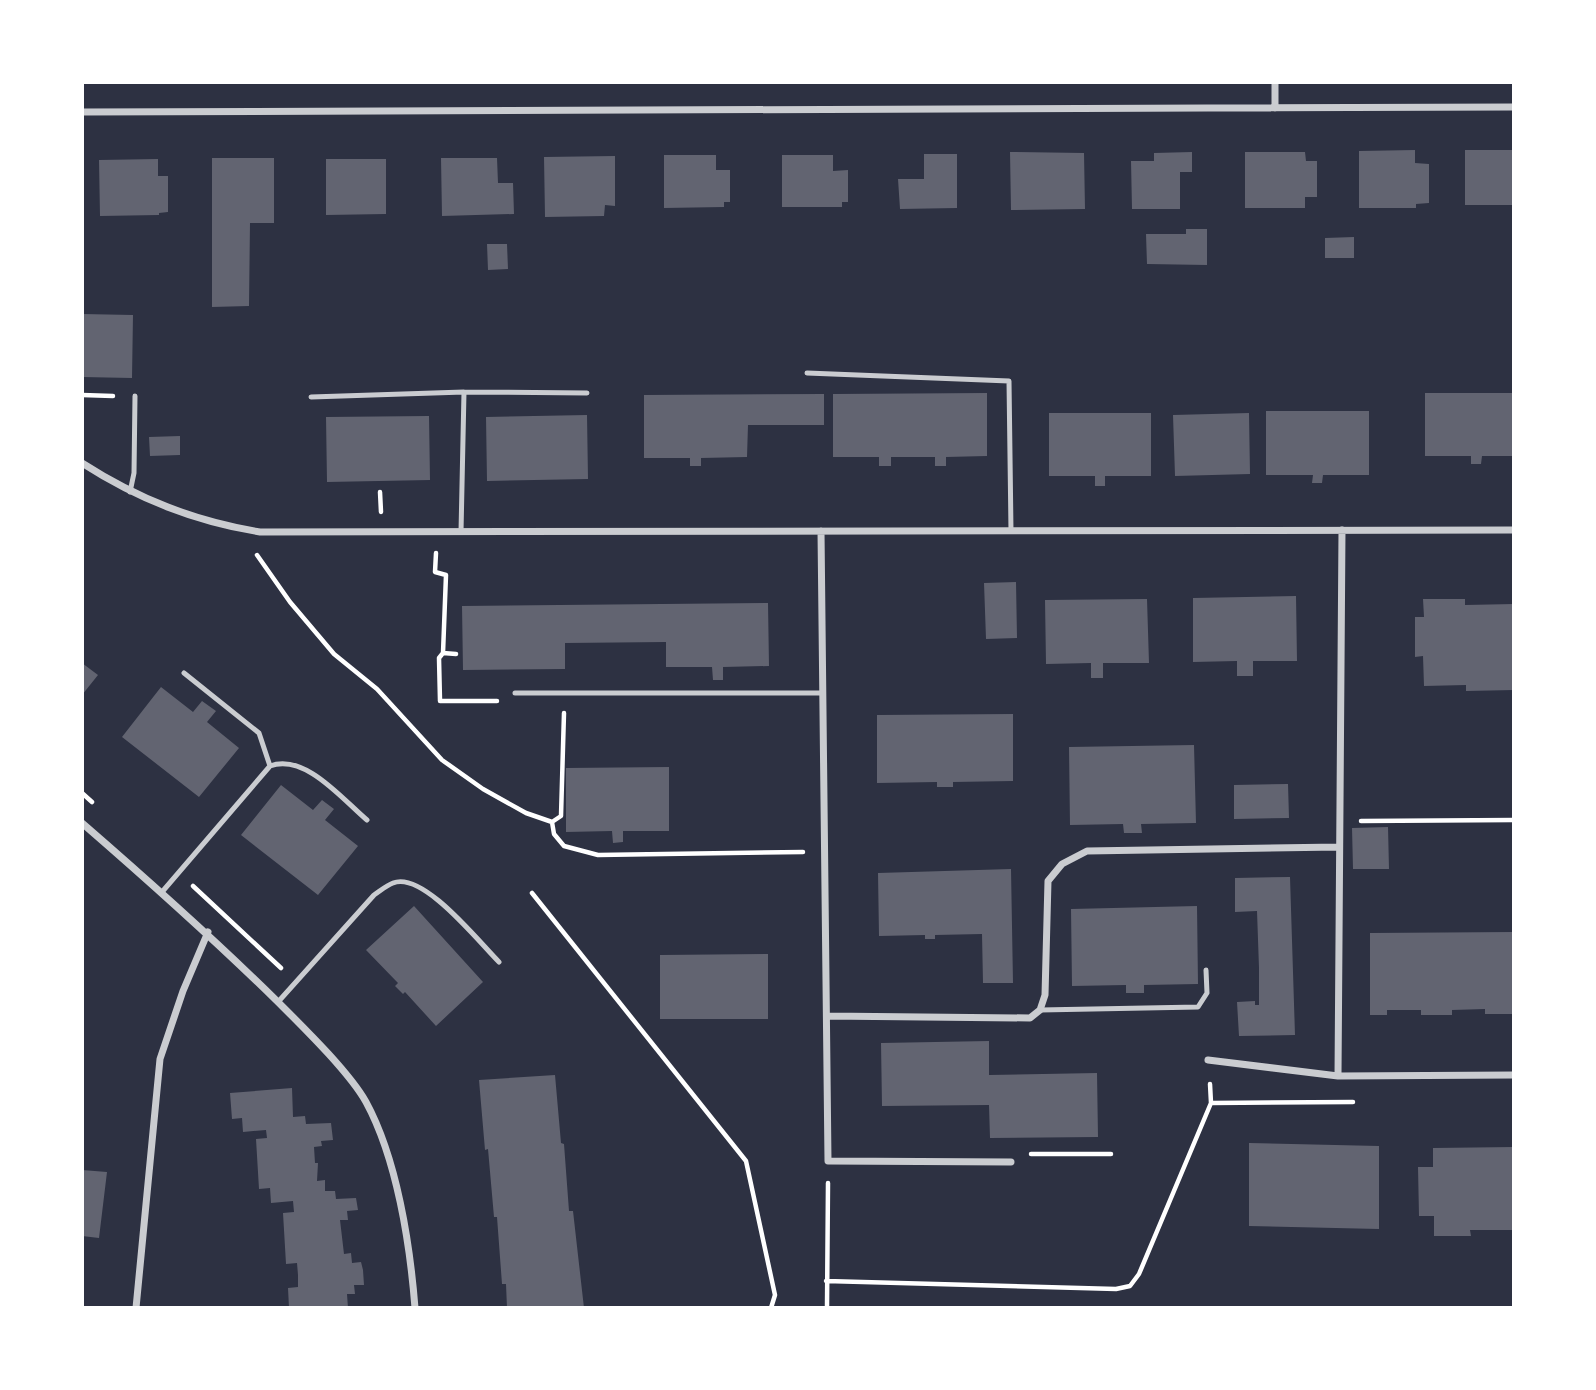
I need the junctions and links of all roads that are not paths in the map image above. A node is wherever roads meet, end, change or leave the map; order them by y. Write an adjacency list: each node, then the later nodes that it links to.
1 (1275, 82): 3 (street)
2 (1514, 107): 3 (street)
3 (1275, 108): 4 (street)
4 (82, 112)
5 (807, 373): 15 (lane)
6 (464, 392): 7 (lane); 9 (lane); 16 (lane)
7 (587, 393)
8 (135, 396): 11 (lane)
9 (312, 397)
10 (82, 463): 11 (street)
11 (130, 492): 16 (street)
12 (1342, 530): 13 (street); 15 (street); 23 (street)
13 (1514, 530)
14 (821, 531): 15 (street); 16 (street); 18 (street)
15 (1011, 531)
16 (461, 532)
17 (184, 673): 20 (lane)
18 (823, 693): 19 (lane); 30 (street)
19 (515, 694)
20 (270, 766): 21 (lane); 24 (lane)
21 (367, 820)
22 (82, 824): 24 (street)
23 (1339, 847): 29 (street); 33 (street)
24 (162, 892): 25 (street)
25 (208, 932): 28 (street); 35 (street)
26 (499, 962): 28 (lane)
27 (1206, 970): 29 (lane)
28 (278, 1002): 36 (street)
29 (1040, 1010): 30 (street)
30 (827, 1016): 34 (street)
31 (1208, 1060): 33 (street)
32 (1514, 1075): 33 (street)
33 (1338, 1076)
34 (1011, 1161)
35 (136, 1308)
36 (415, 1308)

